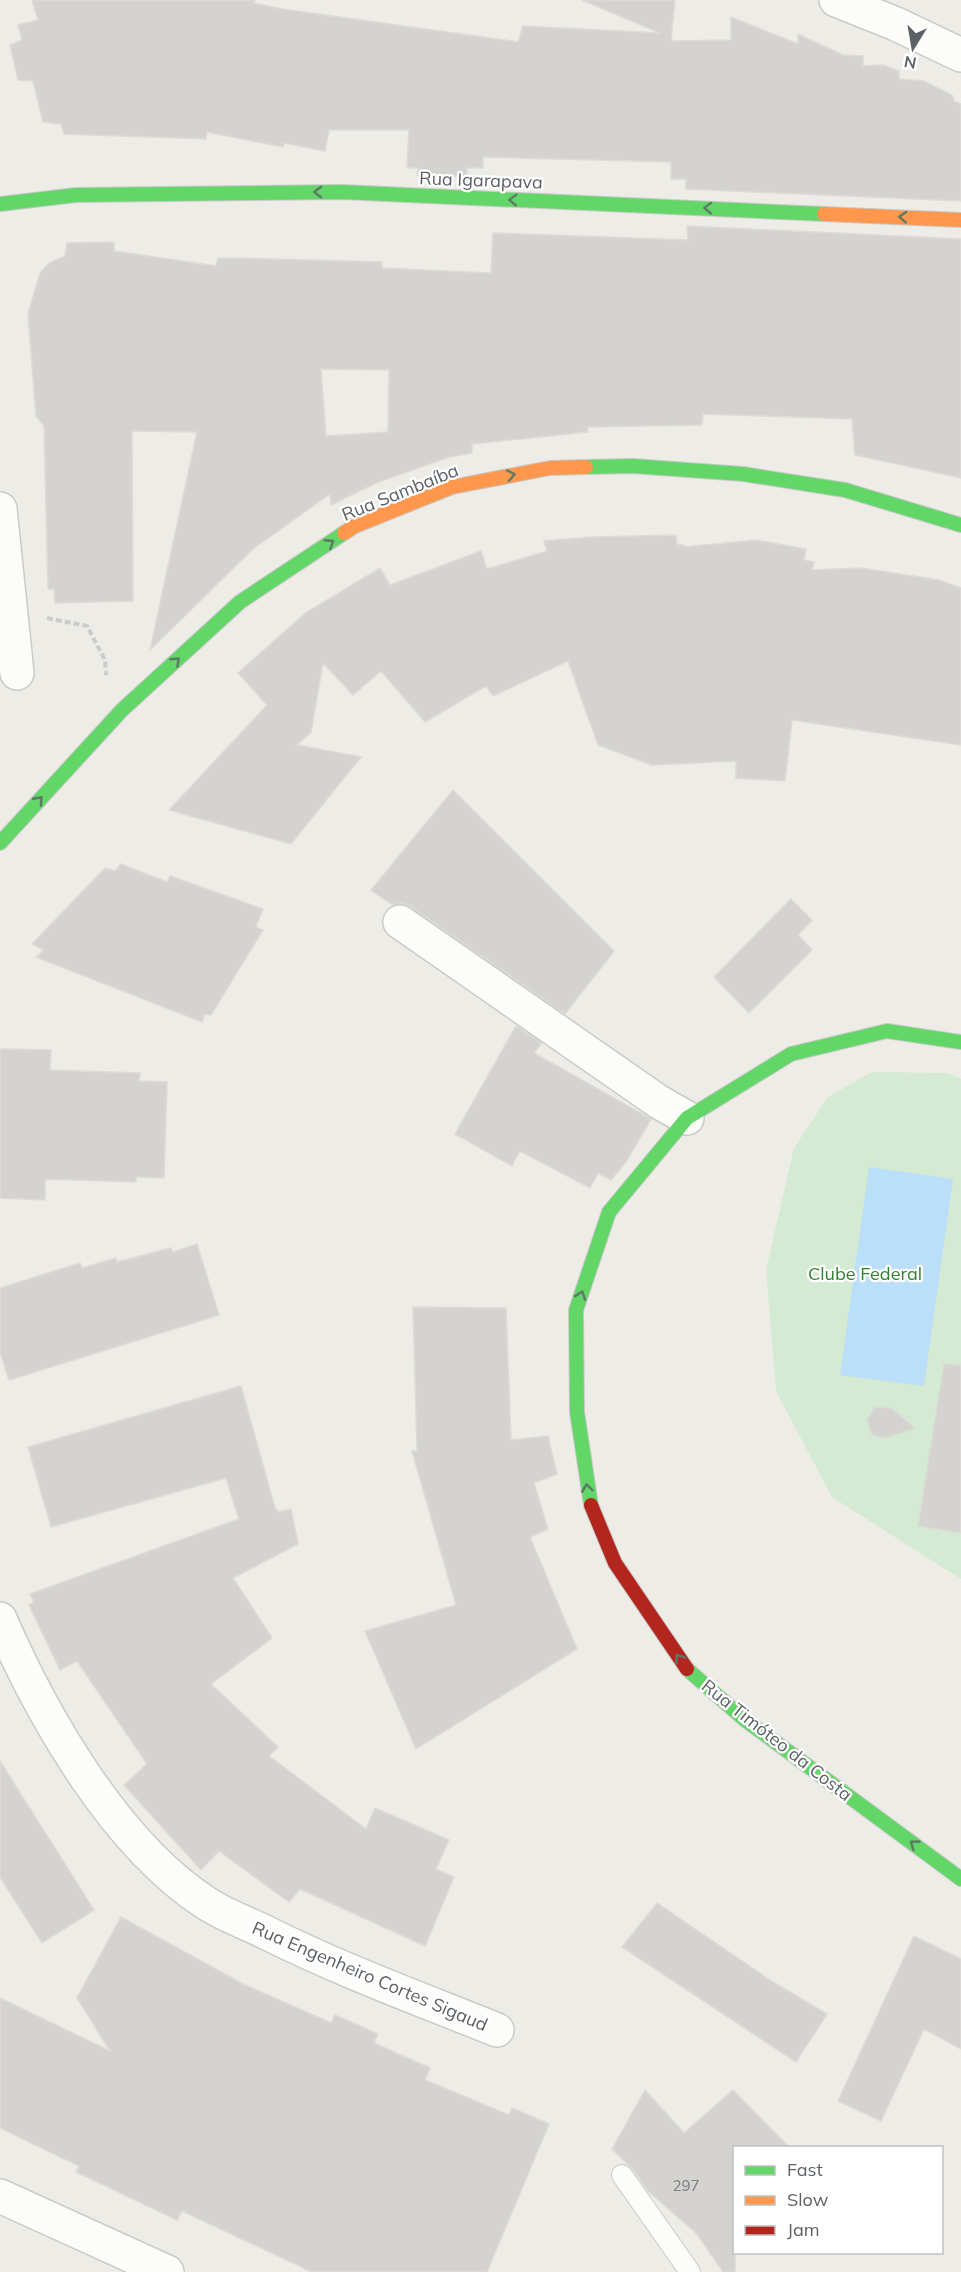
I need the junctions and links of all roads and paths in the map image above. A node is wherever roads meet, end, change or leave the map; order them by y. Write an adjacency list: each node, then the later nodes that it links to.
1 (836, 0): 2 (street)
2 (961, 55)
3 (0, 204): 4 (street, Rua Igarapava, one-way to 3)
4 (961, 220)
5 (0, 509): 7 (street)
6 (961, 525): 10 (street, Rua Sambaíba, one-way to 6)
7 (11, 611): 8 (street); 9 (path)
8 (16, 673)
9 (106, 683)
10 (0, 843)
11 (400, 922): 13 (street)
12 (961, 1042): 13 (street, Rua Timóteo da Costa)
13 (687, 1118): 15 (street, Rua Timóteo da Costa, one-way to 13)
14 (0, 1619): 16 (street, Rua Engenheiro Cortes Sigaud)
15 (961, 1878)
16 (497, 2030)
17 (622, 2175): 20 (lane)
18 (0, 2196): 19 (street)
19 (167, 2272)
20 (690, 2272)

